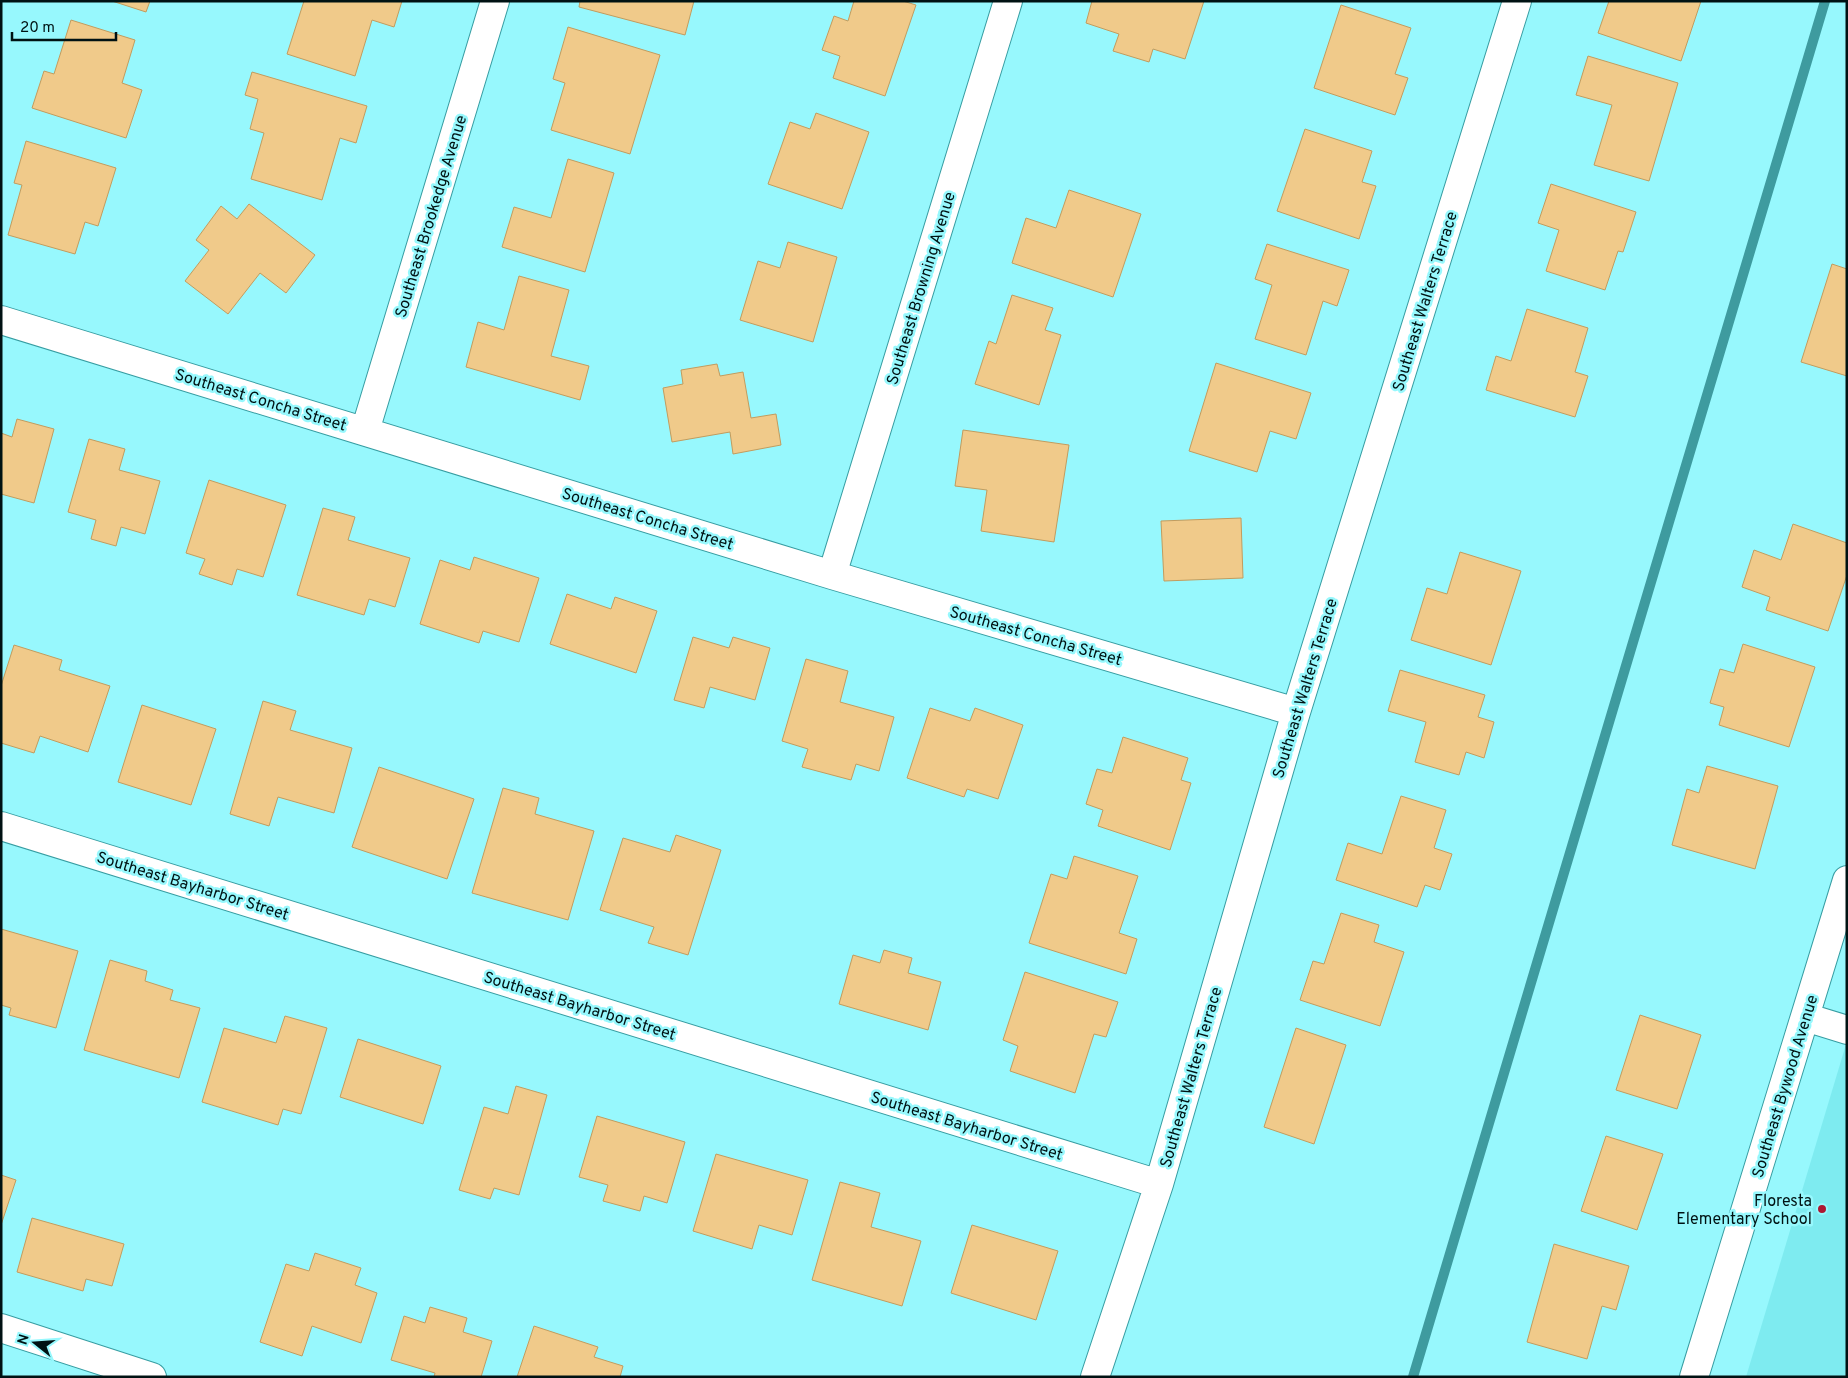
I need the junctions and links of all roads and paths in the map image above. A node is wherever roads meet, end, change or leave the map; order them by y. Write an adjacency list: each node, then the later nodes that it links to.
1 (495, 1): 5 (street, Southeast Brookedge Avenue)
2 (1008, 1): 6 (street, Southeast Browning Avenue)
3 (1517, 1): 7 (street, Southeast Walters Terrace)
4 (1, 320): 5 (street, Southeast Concha Street)
5 (365, 431): 6 (street, Southeast Concha Street)
6 (832, 575): 7 (street, Southeast Concha Street)
7 (1296, 712): 12 (street, Southeast Walters Terrace)
8 (1, 826): 12 (street, Southeast Bayharbor Street)
9 (1847, 880): 10 (street, Southeast Bywood Avenue)
10 (1805, 1017): 11 (street); 16 (street, Southeast Bywood Avenue)
11 (1847, 1030)
12 (1159, 1184): 15 (street, Southeast Walters Terrace)
13 (1, 1328): 14 (street)
14 (152, 1377)
15 (1095, 1377)
16 (1694, 1377)

